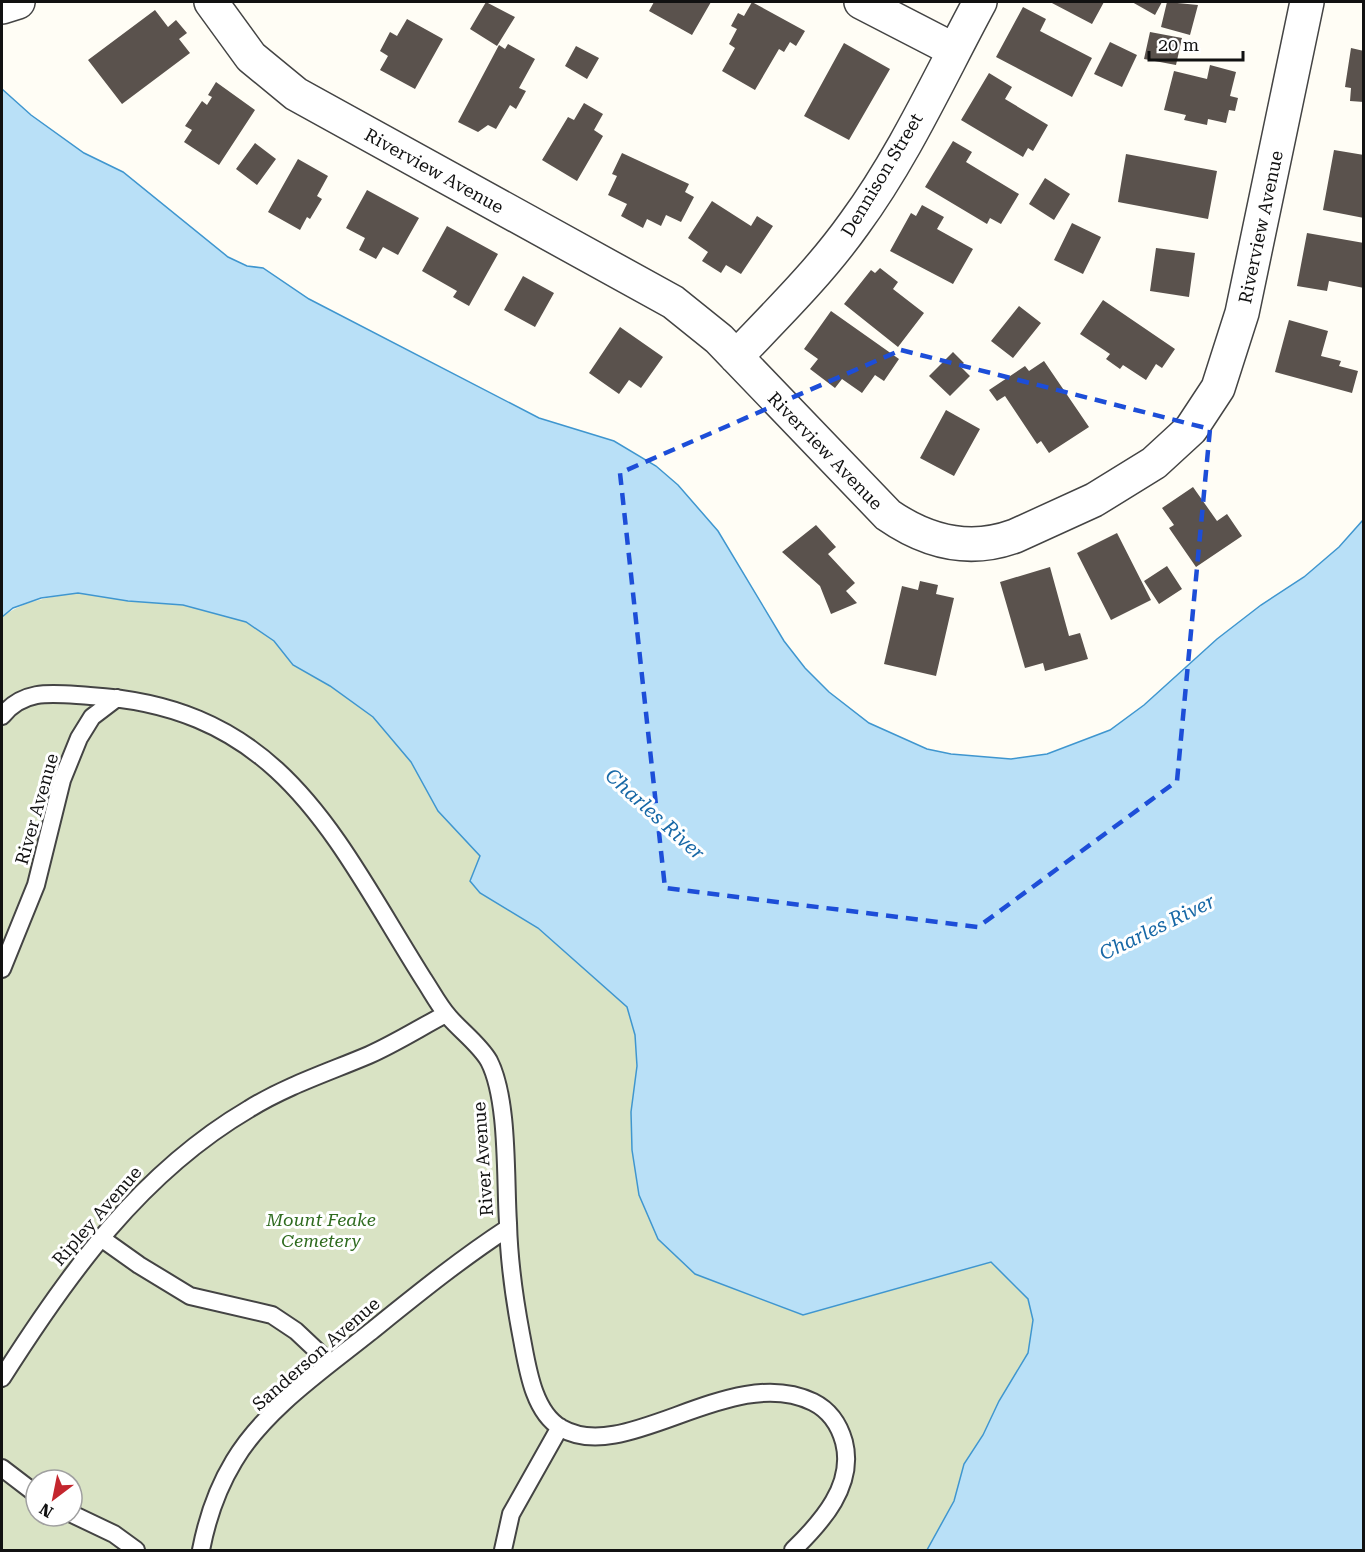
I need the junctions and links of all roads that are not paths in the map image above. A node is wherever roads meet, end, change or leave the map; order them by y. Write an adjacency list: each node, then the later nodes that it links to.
1 (18, 2): 6 (street)
2 (211, 2): 8 (street, Riverview Avenue)
3 (861, 2): 7 (street)
4 (980, 2): 7 (street, Dennison Street)
5 (1307, 2): 8 (street, Riverview Avenue)
6 (2, 7)
7 (954, 50): 8 (street, Dennison Street)
8 (736, 357)
9 (117, 698): 10 (lane); 11 (lane, River Avenue); 12 (lane, River Avenue)
10 (2, 716)
11 (2, 969)
12 (446, 1014): 13 (lane, River Avenue); 14 (lane, Ripley Avenue)
13 (508, 1228): 15 (lane, Sanderson Avenue); 17 (lane, River Avenue)
14 (101, 1238): 15 (lane); 16 (lane, Ripley Avenue)
15 (330, 1364): 22 (lane, Sanderson Avenue)
16 (2, 1378)
17 (560, 1428): 23 (lane); 24 (lane)
18 (2, 1468): 19 (lane)
19 (24, 1485)
20 (84, 1520): 21 (lane)
21 (136, 1551)
22 (201, 1551)
23 (503, 1551)
24 (793, 1551)

